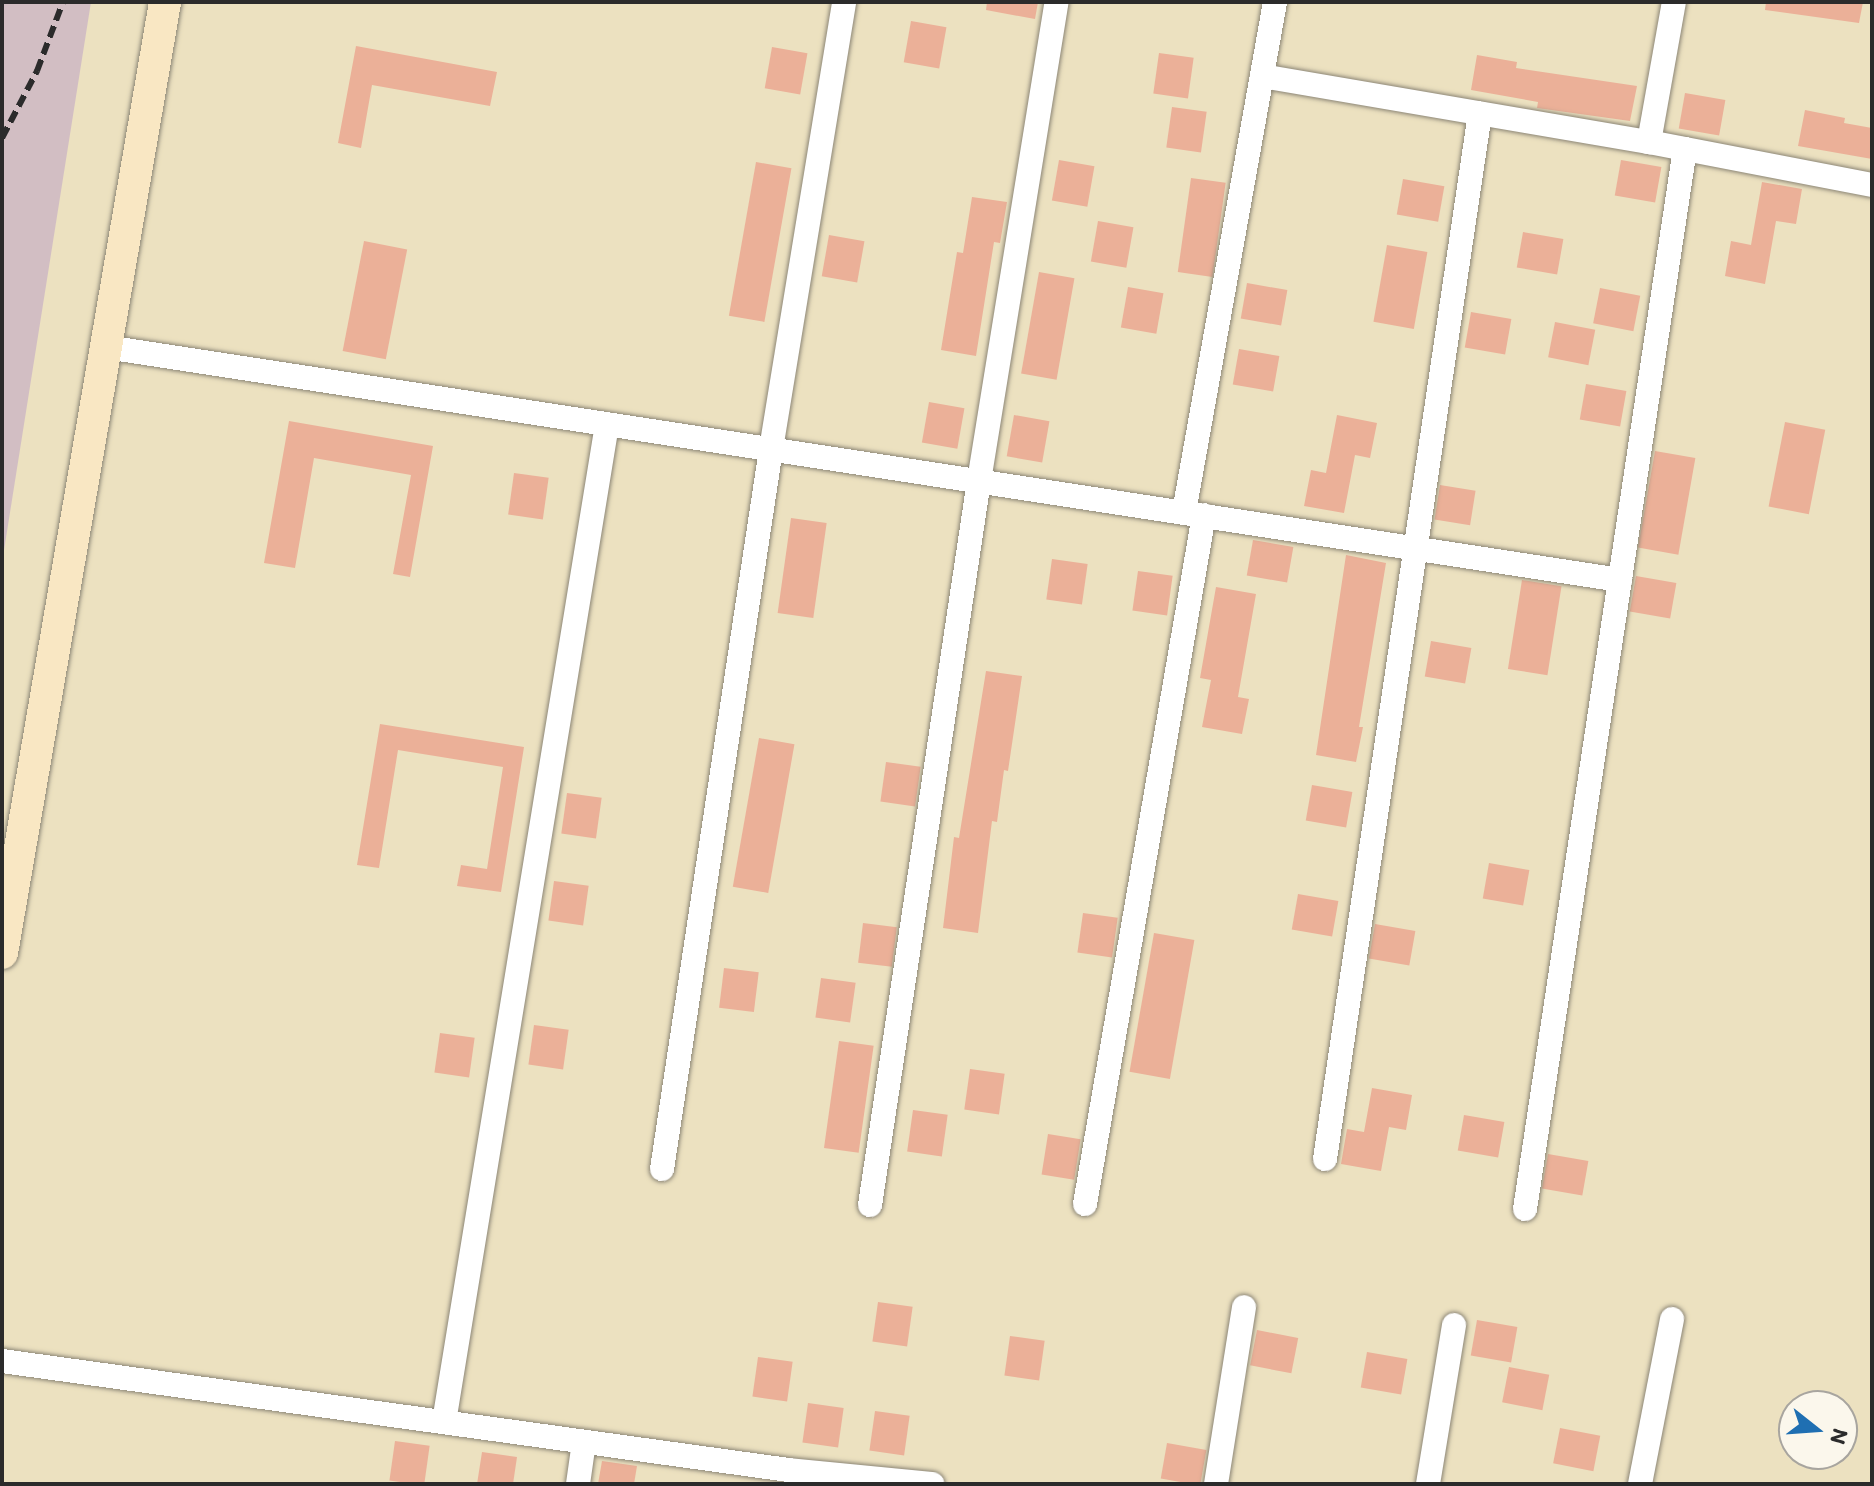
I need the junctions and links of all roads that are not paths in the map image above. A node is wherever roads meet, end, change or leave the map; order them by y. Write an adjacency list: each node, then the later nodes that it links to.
1 (165, 2): 11 (main road)
2 (844, 2): 13 (street)
3 (1057, 2): 14 (street)
4 (1275, 2): 6 (street)
5 (1674, 2): 8 (street)
6 (1262, 76): 7 (street); 15 (street)
7 (1480, 113): 8 (street); 16 (street)
8 (1649, 142): 9 (street)
9 (1685, 149): 10 (street); 17 (street)
10 (1872, 185)
11 (106, 347): 12 (street); 18 (main road)
12 (607, 424): 13 (street); 28 (street)
13 (771, 449): 14 (street); 20 (street)
14 (979, 481): 15 (street); 22 (street)
15 (1194, 513): 16 (street); 21 (street)
16 (1416, 547): 17 (street); 19 (street)
17 (1620, 580): 23 (street)
18 (2, 953)
19 (1325, 1159)
20 (662, 1169)
21 (1085, 1204)
22 (870, 1205)
23 (1525, 1209)
24 (1244, 1307): 33 (street)
25 (1672, 1319): 35 (street)
26 (1454, 1325): 34 (street)
27 (2, 1361): 28 (street)
28 (444, 1422): 29 (street)
29 (584, 1442): 30 (street); 31 (street)
30 (788, 1477): 32 (street)
31 (578, 1484)
32 (932, 1484)
33 (1216, 1484)
34 (1428, 1484)
35 (1640, 1484)

